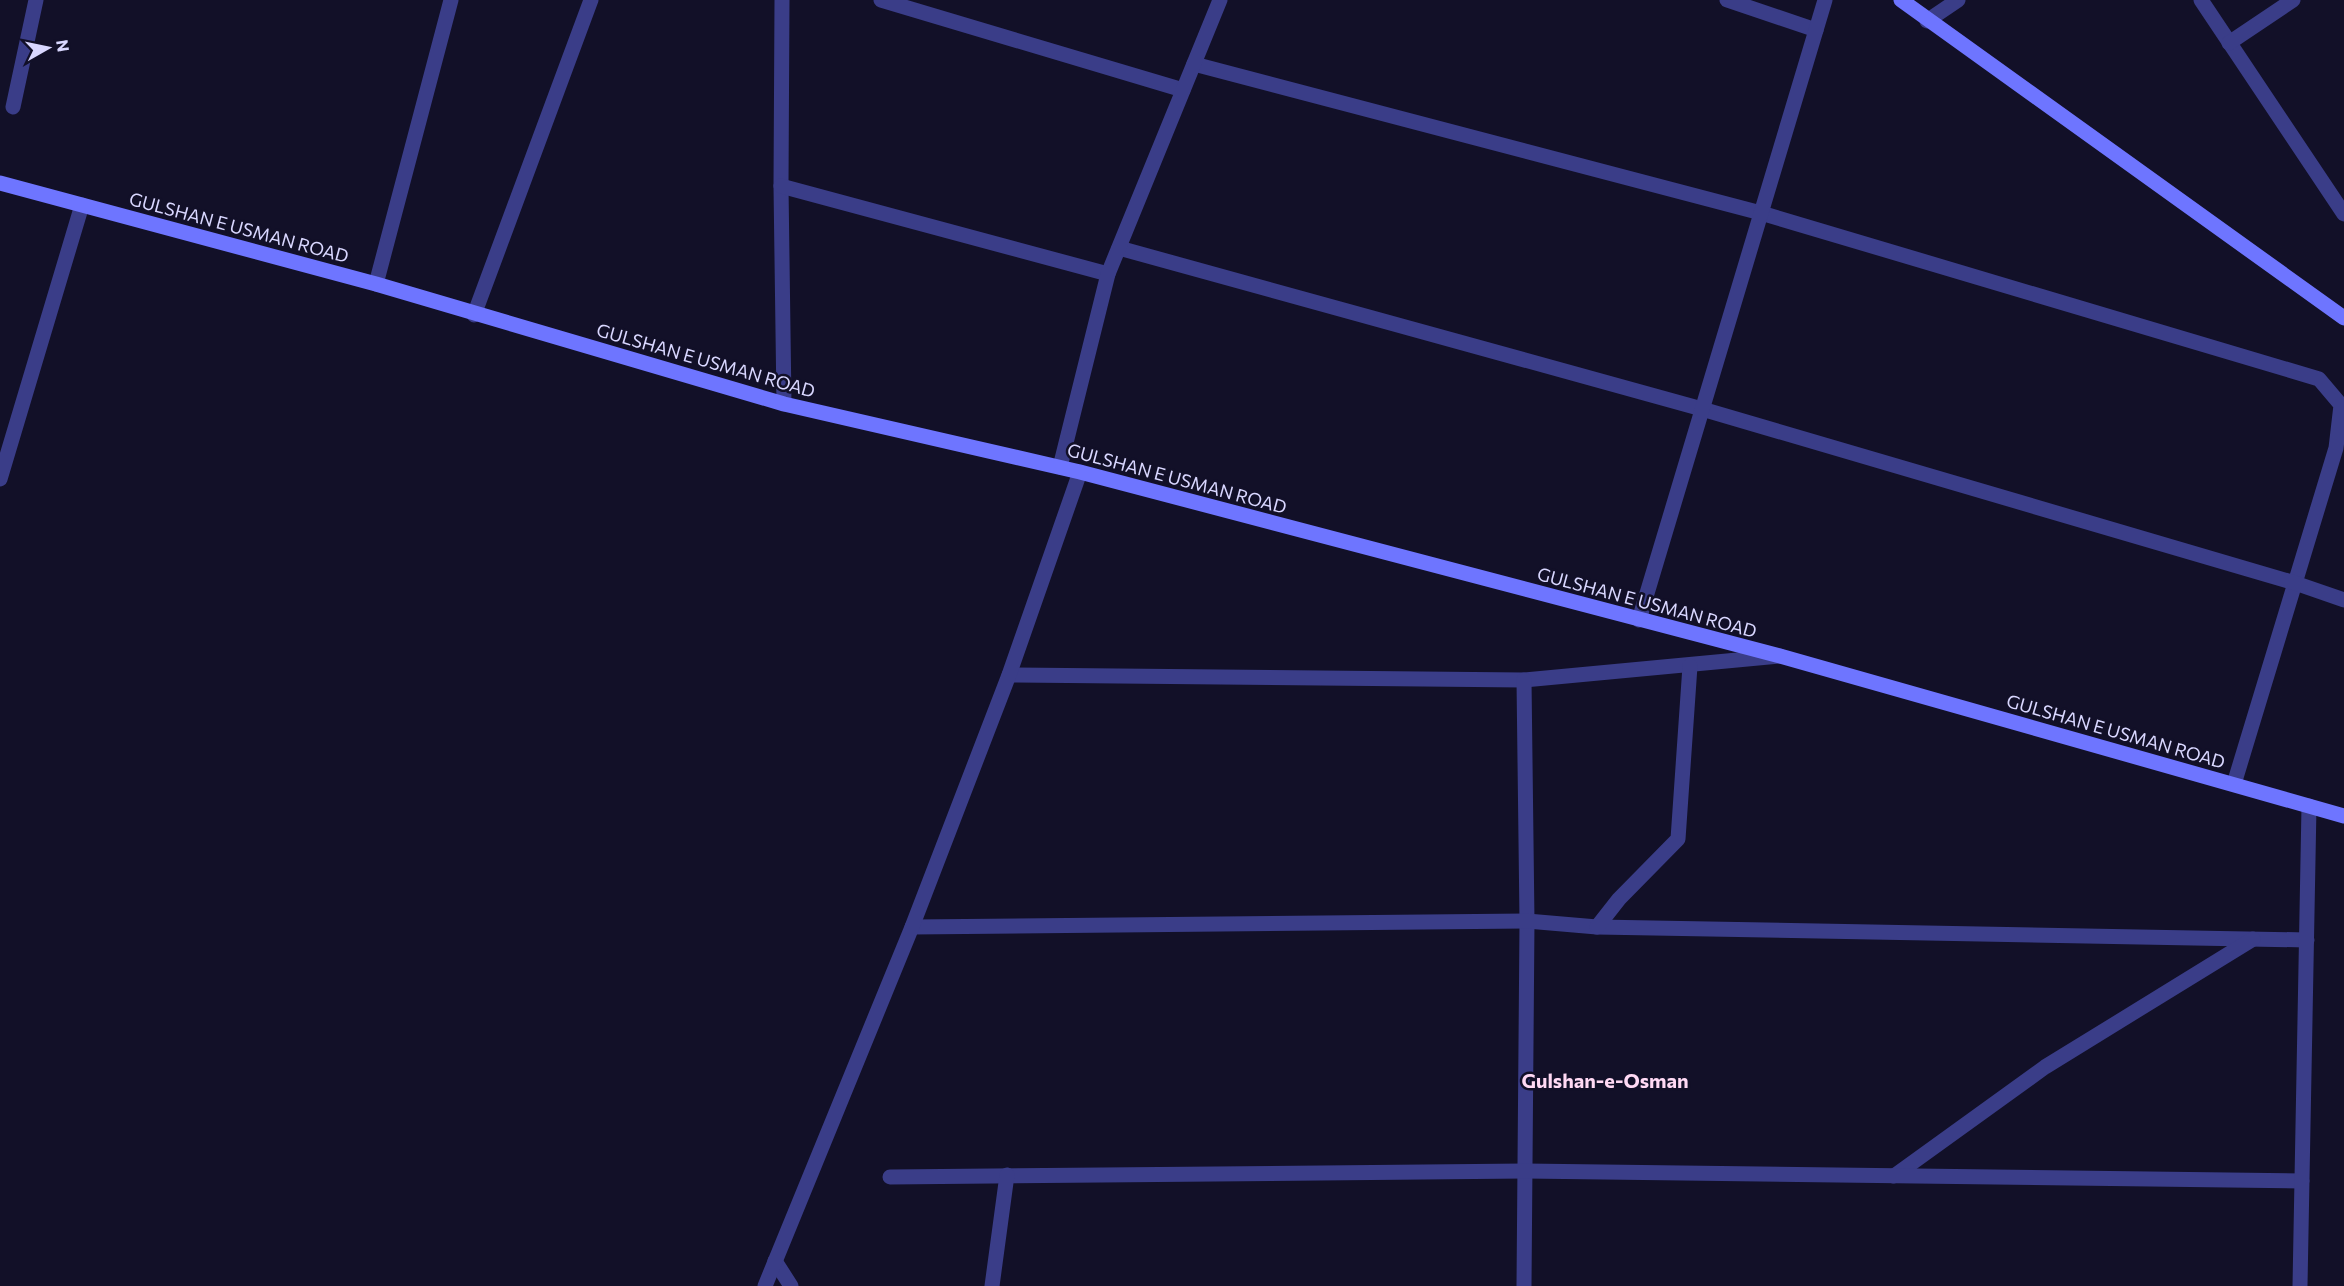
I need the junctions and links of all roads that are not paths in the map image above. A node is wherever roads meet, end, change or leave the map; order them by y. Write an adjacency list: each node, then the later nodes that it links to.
1 (36, 0): 18 (street)
2 (451, 0): 26 (street)
3 (591, 0): 27 (street)
4 (782, 0): 20 (street)
5 (881, 0): 17 (street)
6 (1220, 0): 16 (street)
7 (1727, 0): 14 (street)
8 (1825, 0): 14 (street)
9 (1900, 0): 13 (street)
10 (1958, 0): 13 (street)
11 (2201, 0): 15 (street)
12 (2293, 0): 15 (street)
13 (1928, 21): 28 (street)
14 (1816, 30): 23 (street)
15 (2229, 43): 21 (street)
16 (1194, 64): 17 (street); 23 (street)
17 (1183, 90): 24 (street)
18 (13, 107)
19 (0, 183): 22 (street, GULSHAN E USMAN ROAD)
20 (781, 186): 25 (street); 29 (street)
21 (2341, 203)
22 (82, 205): 26 (street, GULSHAN E USMAN ROAD); 33 (street)
23 (1761, 213): 30 (street); 34 (street)
24 (1119, 248): 25 (street); 30 (street)
25 (1108, 274): 31 (street)
26 (376, 284): 27 (street, GULSHAN E USMAN ROAD)
27 (474, 315): 29 (street, GULSHAN E USMAN ROAD)
28 (2344, 318)
29 (784, 404): 31 (street, GULSHAN E USMAN ROAD)
30 (1702, 409): 34 (street); 36 (street)
31 (1060, 467): 32 (street, GULSHAN E USMAN ROAD)
32 (1080, 472): 36 (street, GULSHAN E USMAN ROAD); 39 (street)
33 (0, 479)
34 (2295, 583): 35 (street); 41 (street)
35 (2344, 600)
36 (1639, 620): 37 (street, GULSHAN E USMAN ROAD)
37 (1780, 656): 38 (street); 41 (street, GULSHAN E USMAN ROAD)
38 (1690, 666): 40 (street); 46 (street)
39 (1008, 675): 40 (street); 45 (street)
40 (1524, 680): 44 (street)
41 (2234, 784): 42 (street, GULSHAN E USMAN ROAD)
42 (2309, 806): 43 (street, GULSHAN E USMAN ROAD); 48 (street)
43 (2344, 816)
44 (1527, 921): 45 (street); 46 (street); 49 (street)
45 (912, 927): 54 (street)
46 (1597, 927): 47 (street)
47 (2253, 939): 48 (street); 51 (street)
48 (2307, 940): 53 (street)
49 (1525, 1171): 50 (street); 51 (street); 58 (street)
50 (1007, 1176): 52 (street); 57 (street)
51 (1894, 1176): 53 (street)
52 (890, 1177)
53 (2302, 1181): 59 (street)
54 (775, 1261): 55 (street); 56 (street)
55 (765, 1286)
56 (791, 1286)
57 (992, 1286)
58 (1524, 1286)
59 (2300, 1286)

